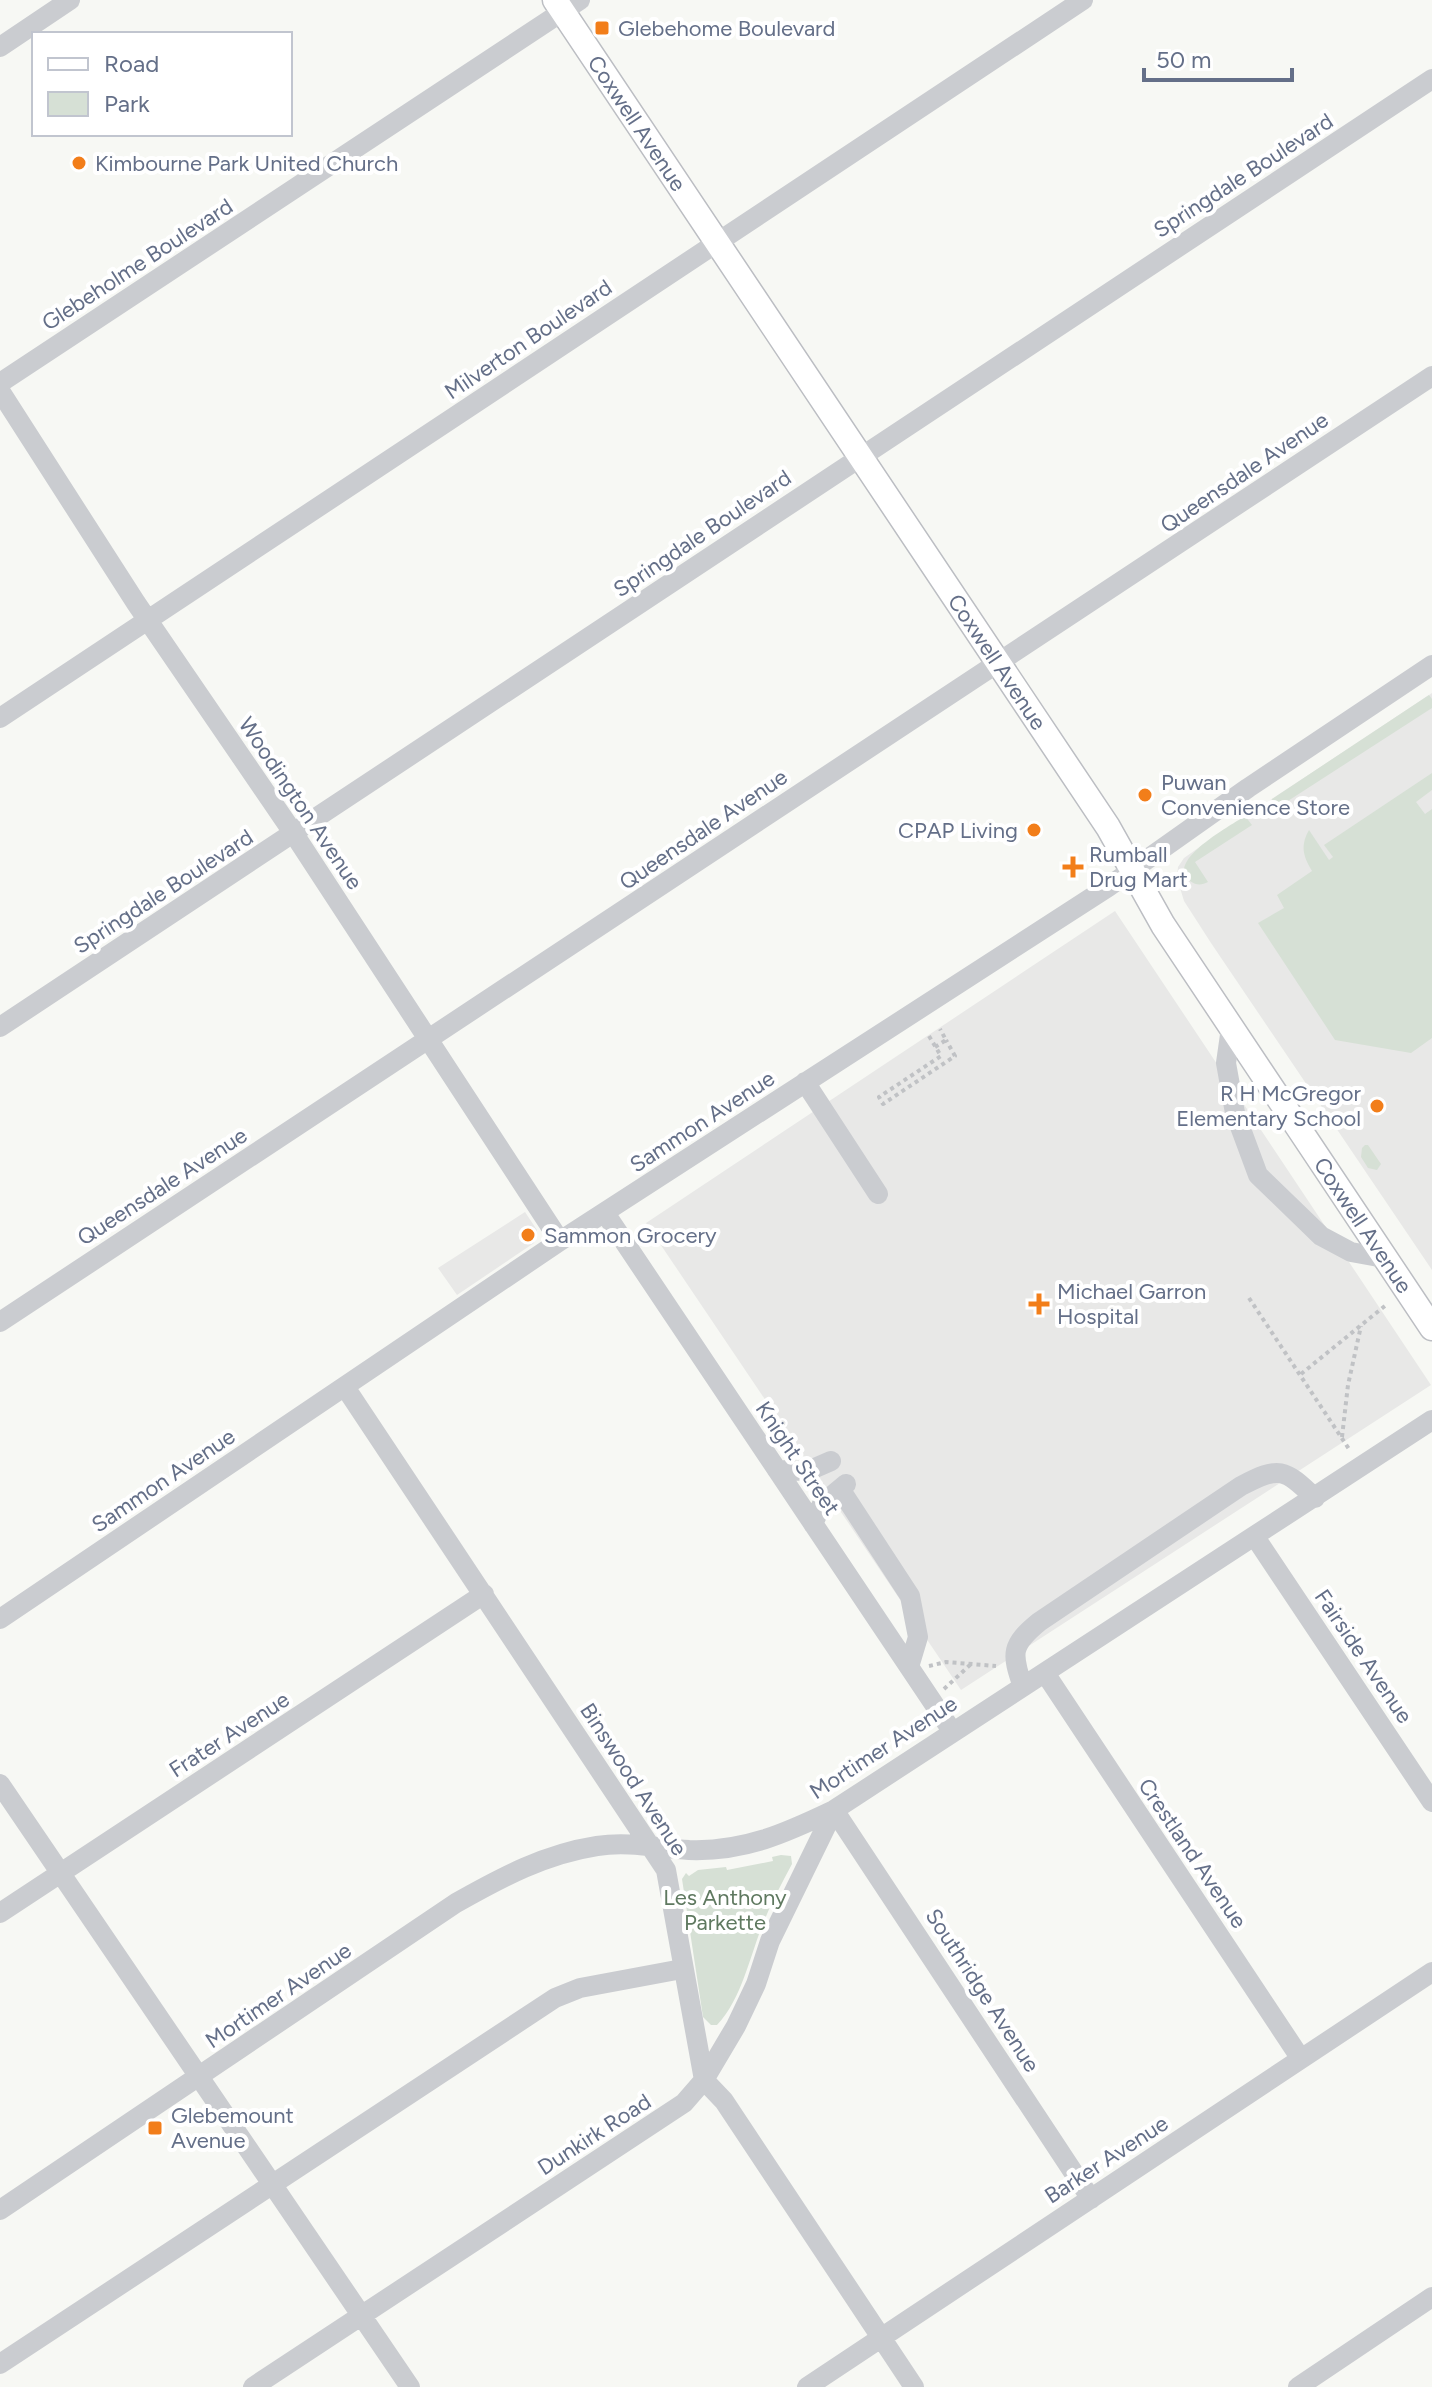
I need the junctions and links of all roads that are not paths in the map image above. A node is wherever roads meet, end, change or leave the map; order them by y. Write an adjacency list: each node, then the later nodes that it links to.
1 (70, 0): 4 (street)
2 (1083, 0): 6 (street, Milverton Boulevard)
3 (566, 4): 6 (main road, Coxwell Avenue); 8 (street, Glebeholme Boulevard)
4 (0, 47)
5 (1432, 79): 10 (street, Springdale Boulevard)
6 (718, 242): 10 (main road, Coxwell Avenue); 11 (street, Milverton Boulevard)
7 (1432, 376): 12 (street, Queensdale Avenue)
8 (0, 383)
9 (0, 391): 11 (street, Woodington Avenue)
10 (862, 456): 12 (main road, Coxwell Avenue); 15 (street, Springdale Boulevard)
11 (148, 620): 14 (street, Milverton Boulevard); 15 (street, Woodington Avenue)
12 (998, 663): 16 (main road, Coxwell Avenue); 19 (street, Queensdale Avenue)
13 (1432, 665): 16 (street, Sammon Avenue)
14 (0, 718)
15 (294, 834): 17 (street, Springdale Boulevard); 19 (street, Woodington Avenue)
16 (1131, 870): 18 (main road, Coxwell Avenue); 20 (street, Sammon Avenue)
17 (0, 1027)
18 (1231, 1028): 24 (main road, Coxwell Avenue); 24 (street)
19 (429, 1039): 23 (street, Woodington Avenue); 25 (street, Queensdale Avenue)
20 (805, 1082): 21 (street); 22 (street, Sammon Avenue)
21 (878, 1194)
22 (605, 1213): 23 (street, Sammon Avenue); 30 (street, Knight Street)
23 (560, 1241): 27 (street, Sammon Avenue)
24 (1384, 1258): 26 (main road, Coxwell Avenue)
25 (0, 1322)
26 (1432, 1328)
27 (345, 1387): 34 (street, Binswood Avenue); 35 (street, Sammon Avenue)
28 (1432, 1420): 31 (street, Mortimer Avenue)
29 (831, 1461): 30 (street)
30 (777, 1470): 32 (street, Knight Street)
31 (1315, 1498): 33 (street, Mortimer Avenue); 38 (street)
32 (813, 1524): 36 (street, Knight Street); 36 (street)
33 (1255, 1537): 37 (street, Mortimer Avenue); 41 (street, Fairside Avenue)
34 (484, 1594): 43 (street, Binswood Avenue); 44 (street, Frater Avenue)
35 (0, 1619)
36 (918, 1667): 39 (street, Knight Street)
37 (1045, 1673): 38 (street, Mortimer Avenue); 48 (street, Crestland Avenue)
38 (1023, 1687): 39 (street, Mortimer Avenue)
39 (952, 1731): 42 (street, Mortimer Avenue)
40 (0, 1784): 44 (street)
41 (1432, 1802)
42 (834, 1810): 43 (street, Mortimer Avenue); 50 (street, Dunkirk Road); 52 (street, Southridge Avenue)
43 (653, 1846): 46 (street, Binswood Avenue); 49 (street, Mortimer Avenue)
44 (60, 1873): 45 (street, Frater Avenue); 49 (street)
45 (0, 1913)
46 (682, 1969): 50 (street, Binswood Avenue); 51 (street)
47 (1432, 1972): 48 (street, Barker Avenue)
48 (1301, 2059): 52 (street, Barker Avenue)
49 (201, 2077): 51 (street); 53 (street, Mortimer Avenue)
50 (704, 2080): 55 (street, Dunkirk Road); 56 (street, Binswood Avenue)
51 (271, 2184): 55 (street); 57 (street)
52 (1091, 2199): 56 (street, Barker Avenue)
53 (0, 2210)
54 (1432, 2297): 62 (street)
55 (361, 2315): 58 (street, Dunkirk Road); 59 (street)
56 (881, 2338): 60 (street, Barker Avenue); 61 (street, Binswood Avenue)
57 (0, 2364)
58 (253, 2387)
59 (410, 2387)
60 (807, 2387)
61 (914, 2387)
62 (1298, 2387)

